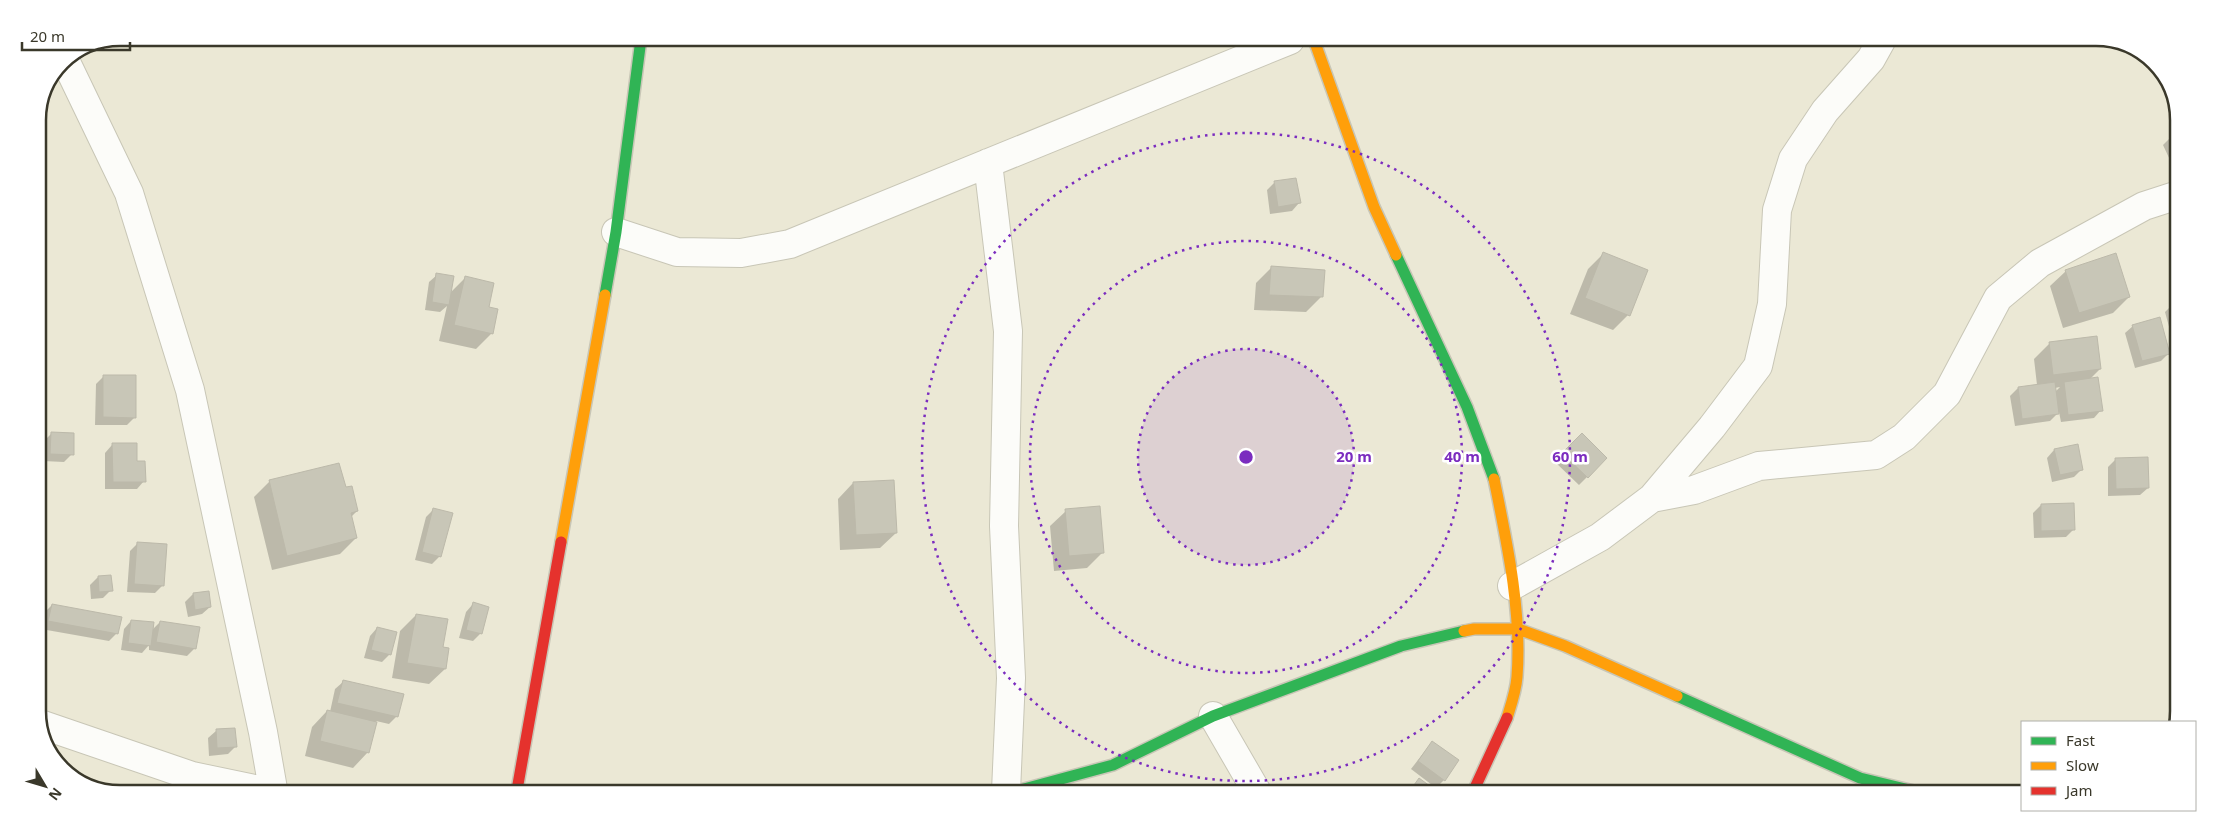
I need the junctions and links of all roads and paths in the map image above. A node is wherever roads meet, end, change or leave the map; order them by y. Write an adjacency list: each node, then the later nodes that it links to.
1 (640, 46): 8 (street)
2 (1275, 46): 6 (street)
3 (1316, 46): 10 (street)
4 (1879, 46): 9 (street)
5 (69, 68): 15 (street)
6 (988, 163): 8 (street); 17 (street)
7 (2170, 198): 9 (street)
8 (616, 232): 16 (street)
9 (1652, 498): 10 (street)
10 (1512, 586): 11 (street)
11 (1518, 629): 12 (street); 20 (street); 21 (street)
12 (1213, 716): 18 (street); 19 (street)
13 (48, 727): 14 (street)
14 (235, 785)
15 (272, 785)
16 (518, 785)
17 (1006, 785)
18 (1039, 785)
19 (1253, 785)
20 (1476, 785)
21 (1889, 785)

